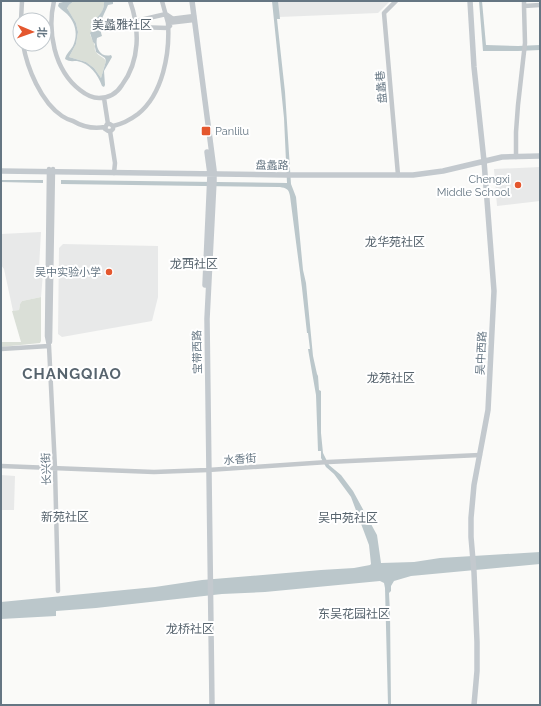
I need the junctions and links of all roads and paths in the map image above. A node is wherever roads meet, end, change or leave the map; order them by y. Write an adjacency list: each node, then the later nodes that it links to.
1 (22, 1): 12 (street)
2 (54, 1): 17 (street)
3 (130, 1): 15 (street)
4 (162, 1): 14 (street)
5 (189, 1): 13 (main road, 宝带西路)
6 (192, 1): 13 (main road, 宝带西路)
7 (396, 1): 28 (street, 盘蠡巷)
8 (466, 1): 22 (main road, 吴中西路)
9 (470, 1): 22 (main road, 吴中西路)
10 (524, 3): 11 (street); 20 (street)
11 (540, 6)
12 (21, 12)
13 (192, 18): 14 (street); 27 (main road, 宝带西路)
14 (169, 21): 15 (street); 15 (street); 18 (street)
15 (136, 24): 17 (street)
16 (25, 52): 18 (street)
17 (104, 98): 18 (street)
18 (109, 126): 26 (street)
19 (540, 153): 20 (main road, 盘蠡路)
20 (516, 155): 21 (main road, 盘蠡路); 22 (main road, 盘蠡路)
21 (540, 156)
22 (483, 160): 28 (main road, 盘蠡路); 31 (main road, 吴中西路)
23 (1, 168): 24 (main road, 盘蠡路)
24 (51, 170): 25 (main road, 盘蠡路); 26 (main road, 盘蠡路); 29 (street, 长兴街)
25 (1, 171)
26 (114, 171): 27 (main road, 盘蠡路)
27 (212, 172): 28 (main road, 盘蠡路); 34 (main road, 宝带西路)
28 (398, 174)
29 (49, 346): 30 (street); 33 (street, 长兴街)
30 (1, 349)
31 (478, 455): 34 (street, 水香街); 35 (main road, 吴中西路)
32 (1, 466): 33 (street, 水香街)
33 (55, 468): 34 (street, 水香街); 36 (street, 长兴街)
34 (207, 470): 37 (main road, 宝带西路)
35 (472, 572): 40 (main road, 吴中西路); 41 (main road, 吴中西路)
36 (58, 591)
37 (209, 598): 38 (main road, 宝带西路); 39 (main road, 宝带西路)
38 (208, 705)
39 (212, 705)
40 (471, 705)
41 (474, 705)

